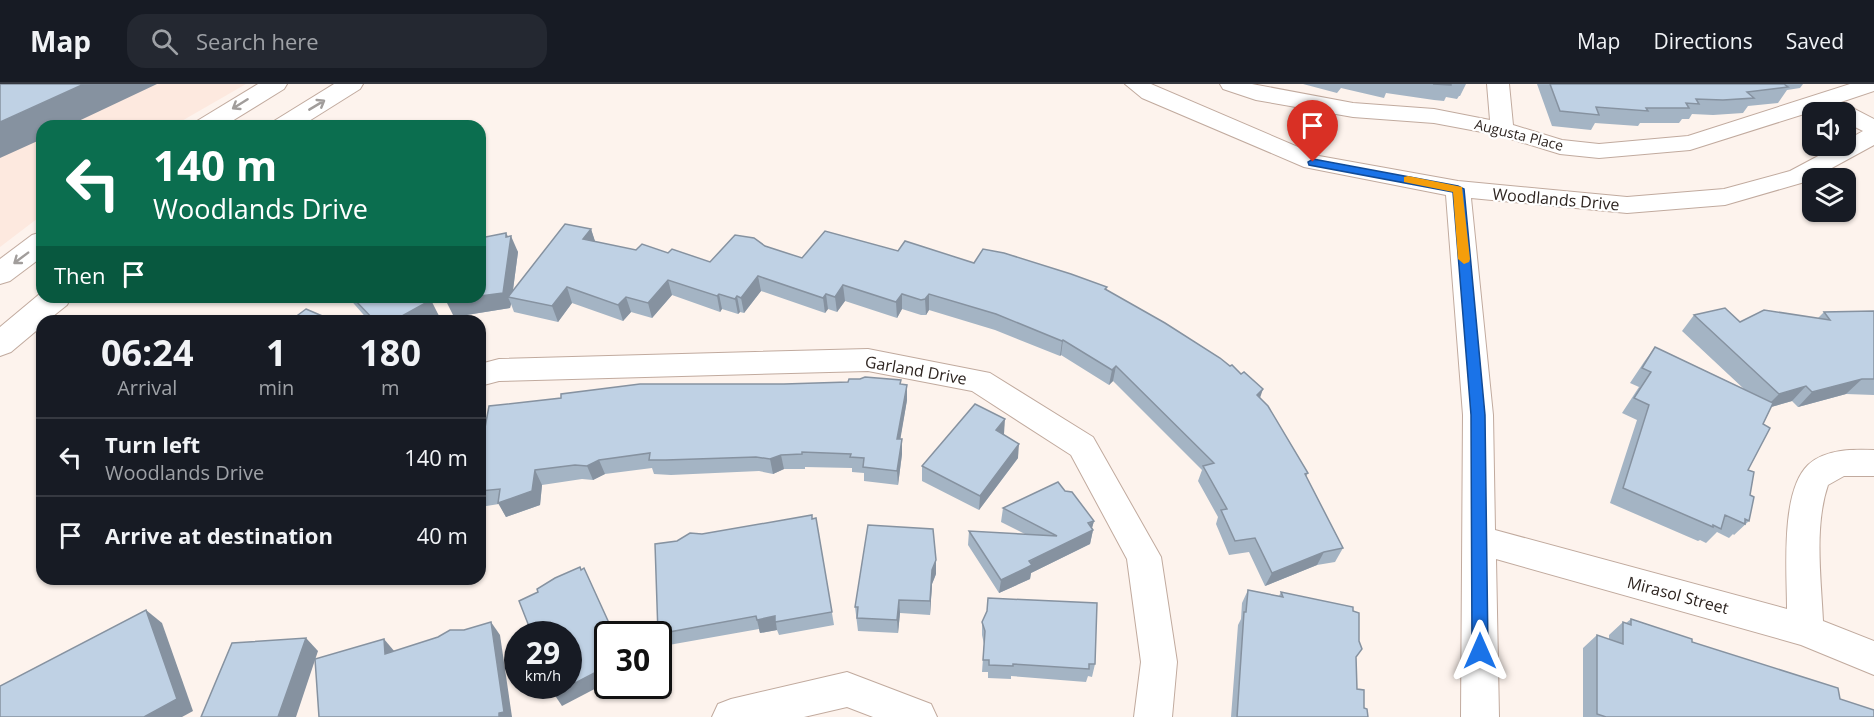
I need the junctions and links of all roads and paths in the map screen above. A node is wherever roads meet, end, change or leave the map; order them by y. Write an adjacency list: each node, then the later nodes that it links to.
1 (275, 84): 8 (main road, one-way to 8)
2 (351, 84): 9 (main road, one-way to 2)
3 (1136, 84): 13 (street, Woodlands Drive)
4 (1231, 84): 11 (street, Augusta Place)
5 (1498, 84): 11 (street)
6 (1873, 84): 7 (street, Augusta Place)
7 (1821, 100): 10 (street); 11 (street, Augusta Place)
8 (216, 120)
9 (293, 120)
10 (1874, 128)
11 (1502, 129)
12 (1874, 135): 13 (street, Woodlands Drive)
13 (1458, 189): 20 (street)
14 (36, 247): 15 (main road, one-way to 15)
15 (0, 274)
16 (48, 303): 17 (main road)
17 (2, 340)
18 (486, 373): 25 (street, Garland Drive)
19 (1874, 462): 21 (street)
20 (1480, 540): 21 (street, Mirasol Street); 26 (street)
21 (1805, 630): 22 (street, Mirasol Street)
22 (1874, 657)
23 (731, 717): 24 (street)
24 (918, 717)
25 (1153, 717)
26 (1480, 717)

